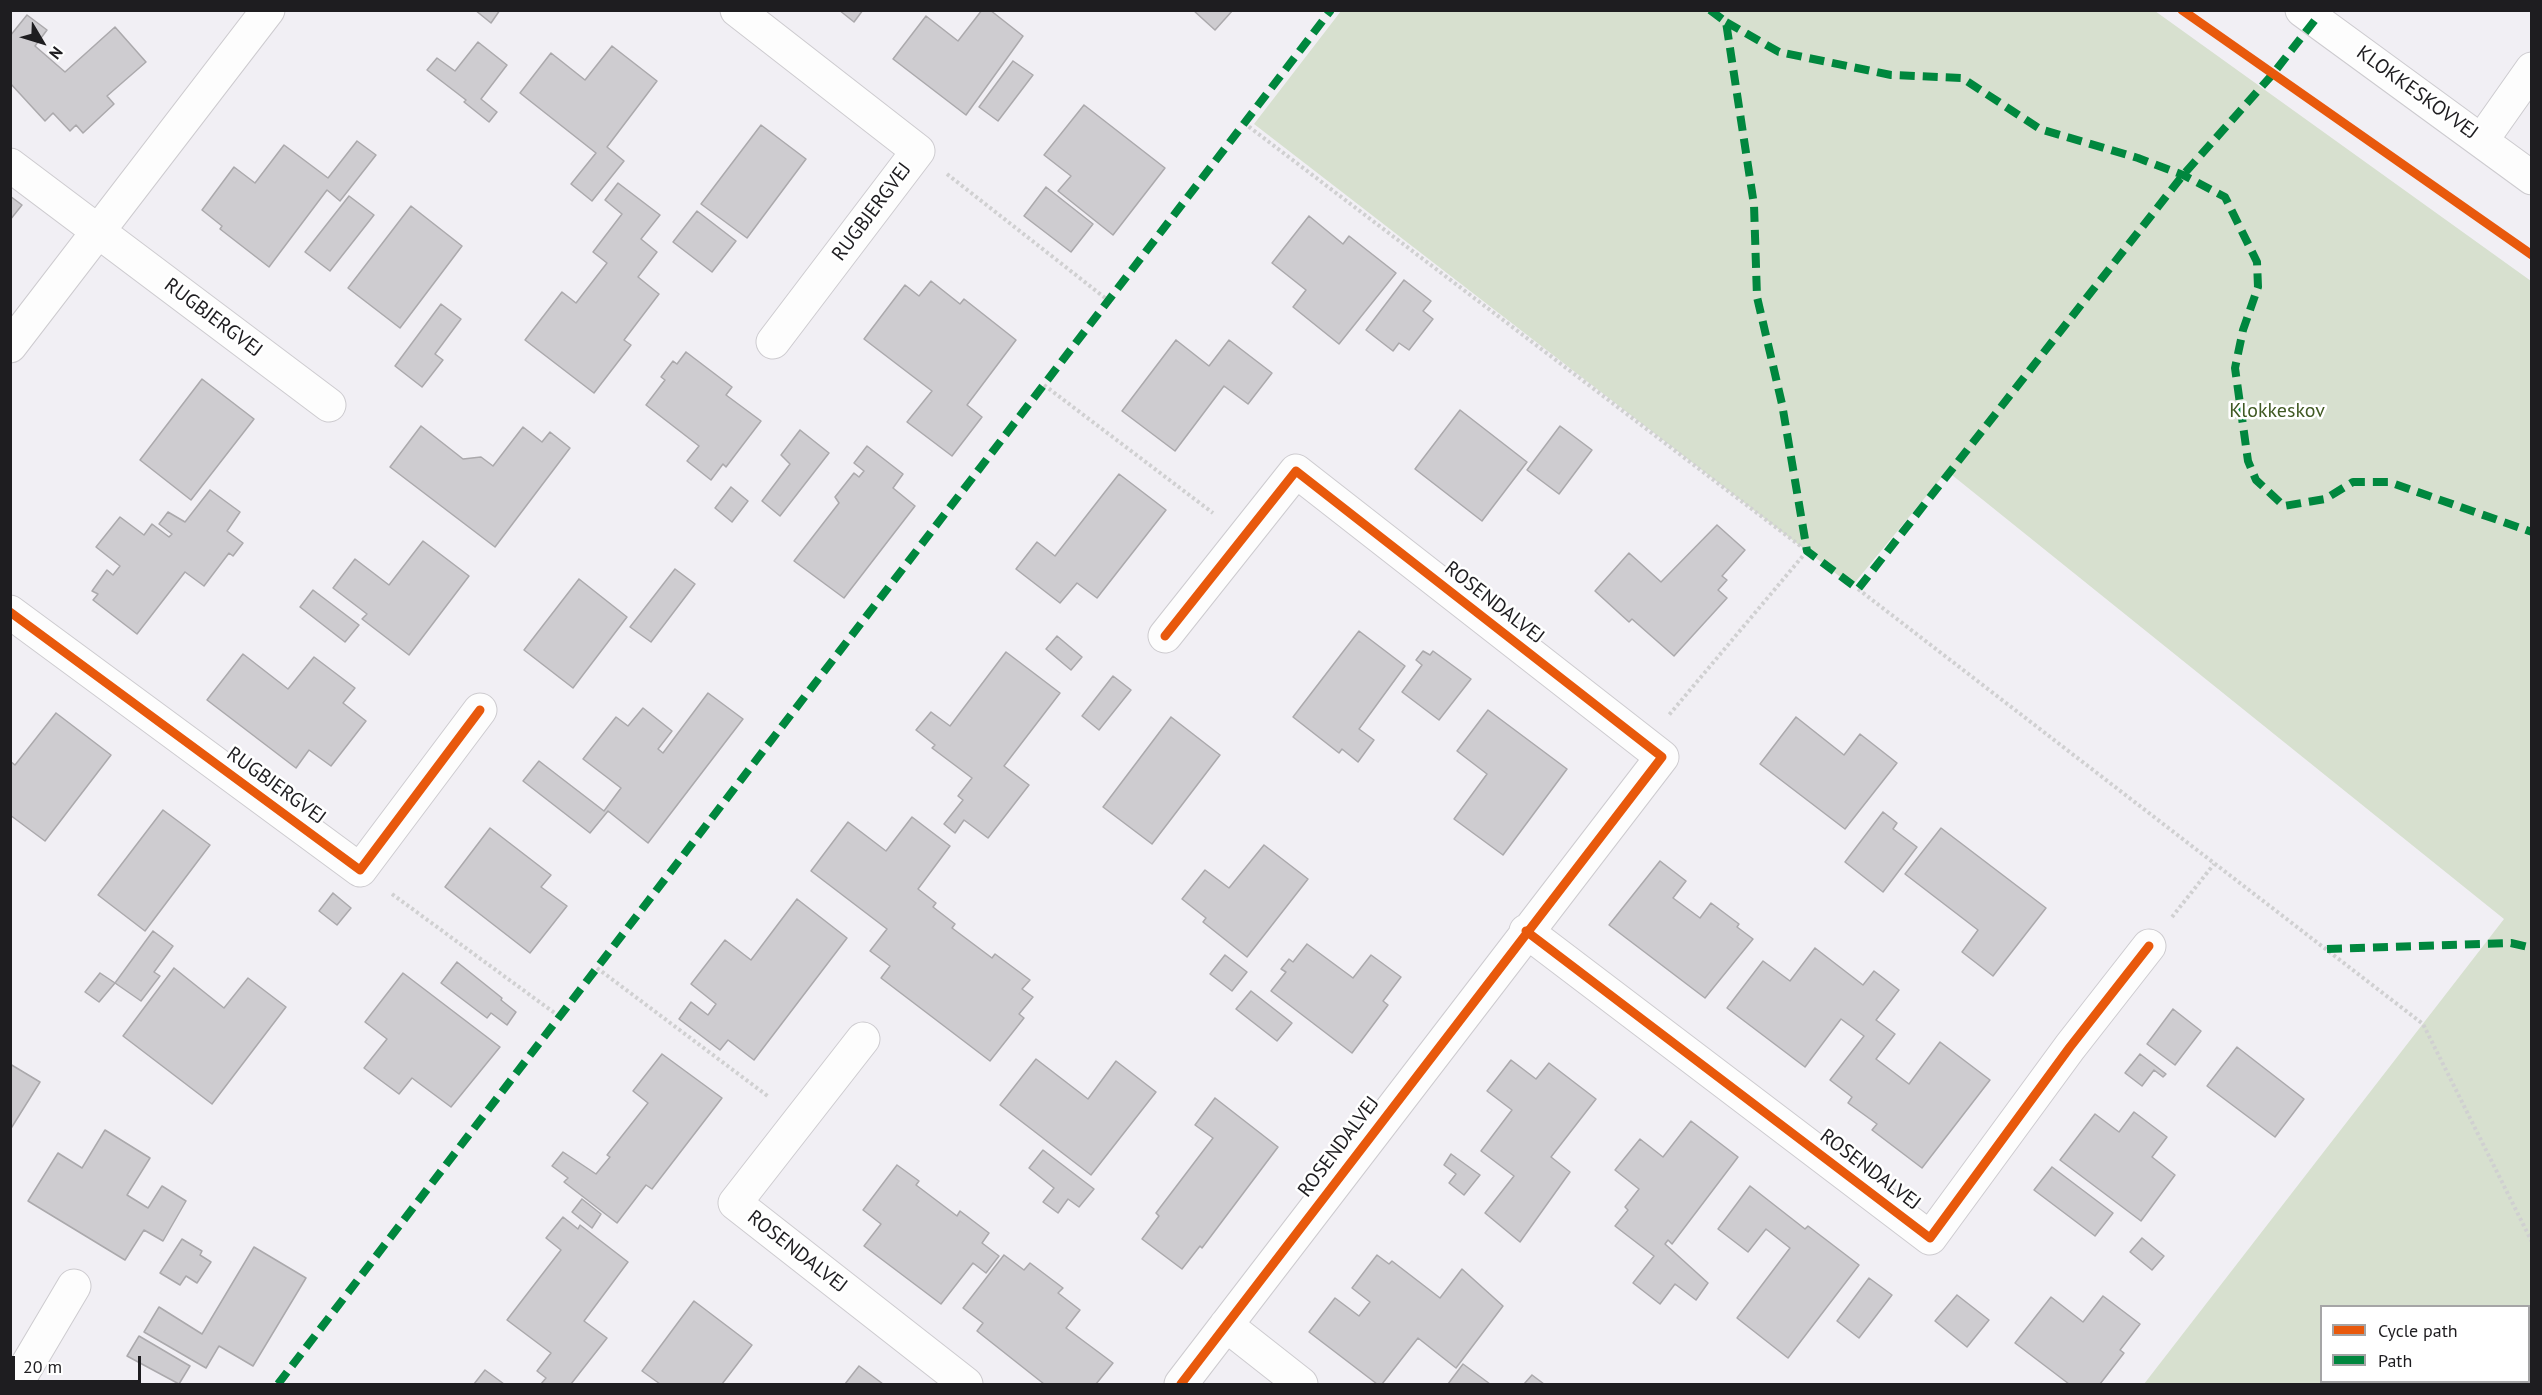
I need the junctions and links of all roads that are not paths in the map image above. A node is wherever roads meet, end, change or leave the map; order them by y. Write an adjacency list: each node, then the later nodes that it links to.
1 (268, 10): 8 (street)
2 (737, 10): 9 (street, RUGBJERGVEJ)
3 (2302, 10): 5 (street, KLOKKESKOVVEJ)
4 (2532, 69): 5 (street)
5 (2482, 140): 7 (street, KLOKKESKOVVEJ)
6 (10, 165): 8 (street, RUGBJERGVEJ)
7 (2532, 178)
8 (97, 230): 10 (street); 11 (street, RUGBJERGVEJ)
9 (773, 342)
10 (10, 346)
11 (329, 405)
12 (10, 612): 14 (street, RUGBJERGVEJ)
13 (1165, 636): 15 (street, ROSENDALVEJ)
14 (480, 710)
15 (1526, 930): 16 (street, ROSENDALVEJ); 19 (street, ROSENDALVEJ)
16 (2149, 946)
17 (863, 1039): 21 (street, ROSENDALVEJ)
18 (74, 1286): 20 (street)
19 (1226, 1326): 22 (street, ROSENDALVEJ); 23 (street)
20 (16, 1384)
21 (966, 1384)
22 (1181, 1384)
23 (1301, 1384)

